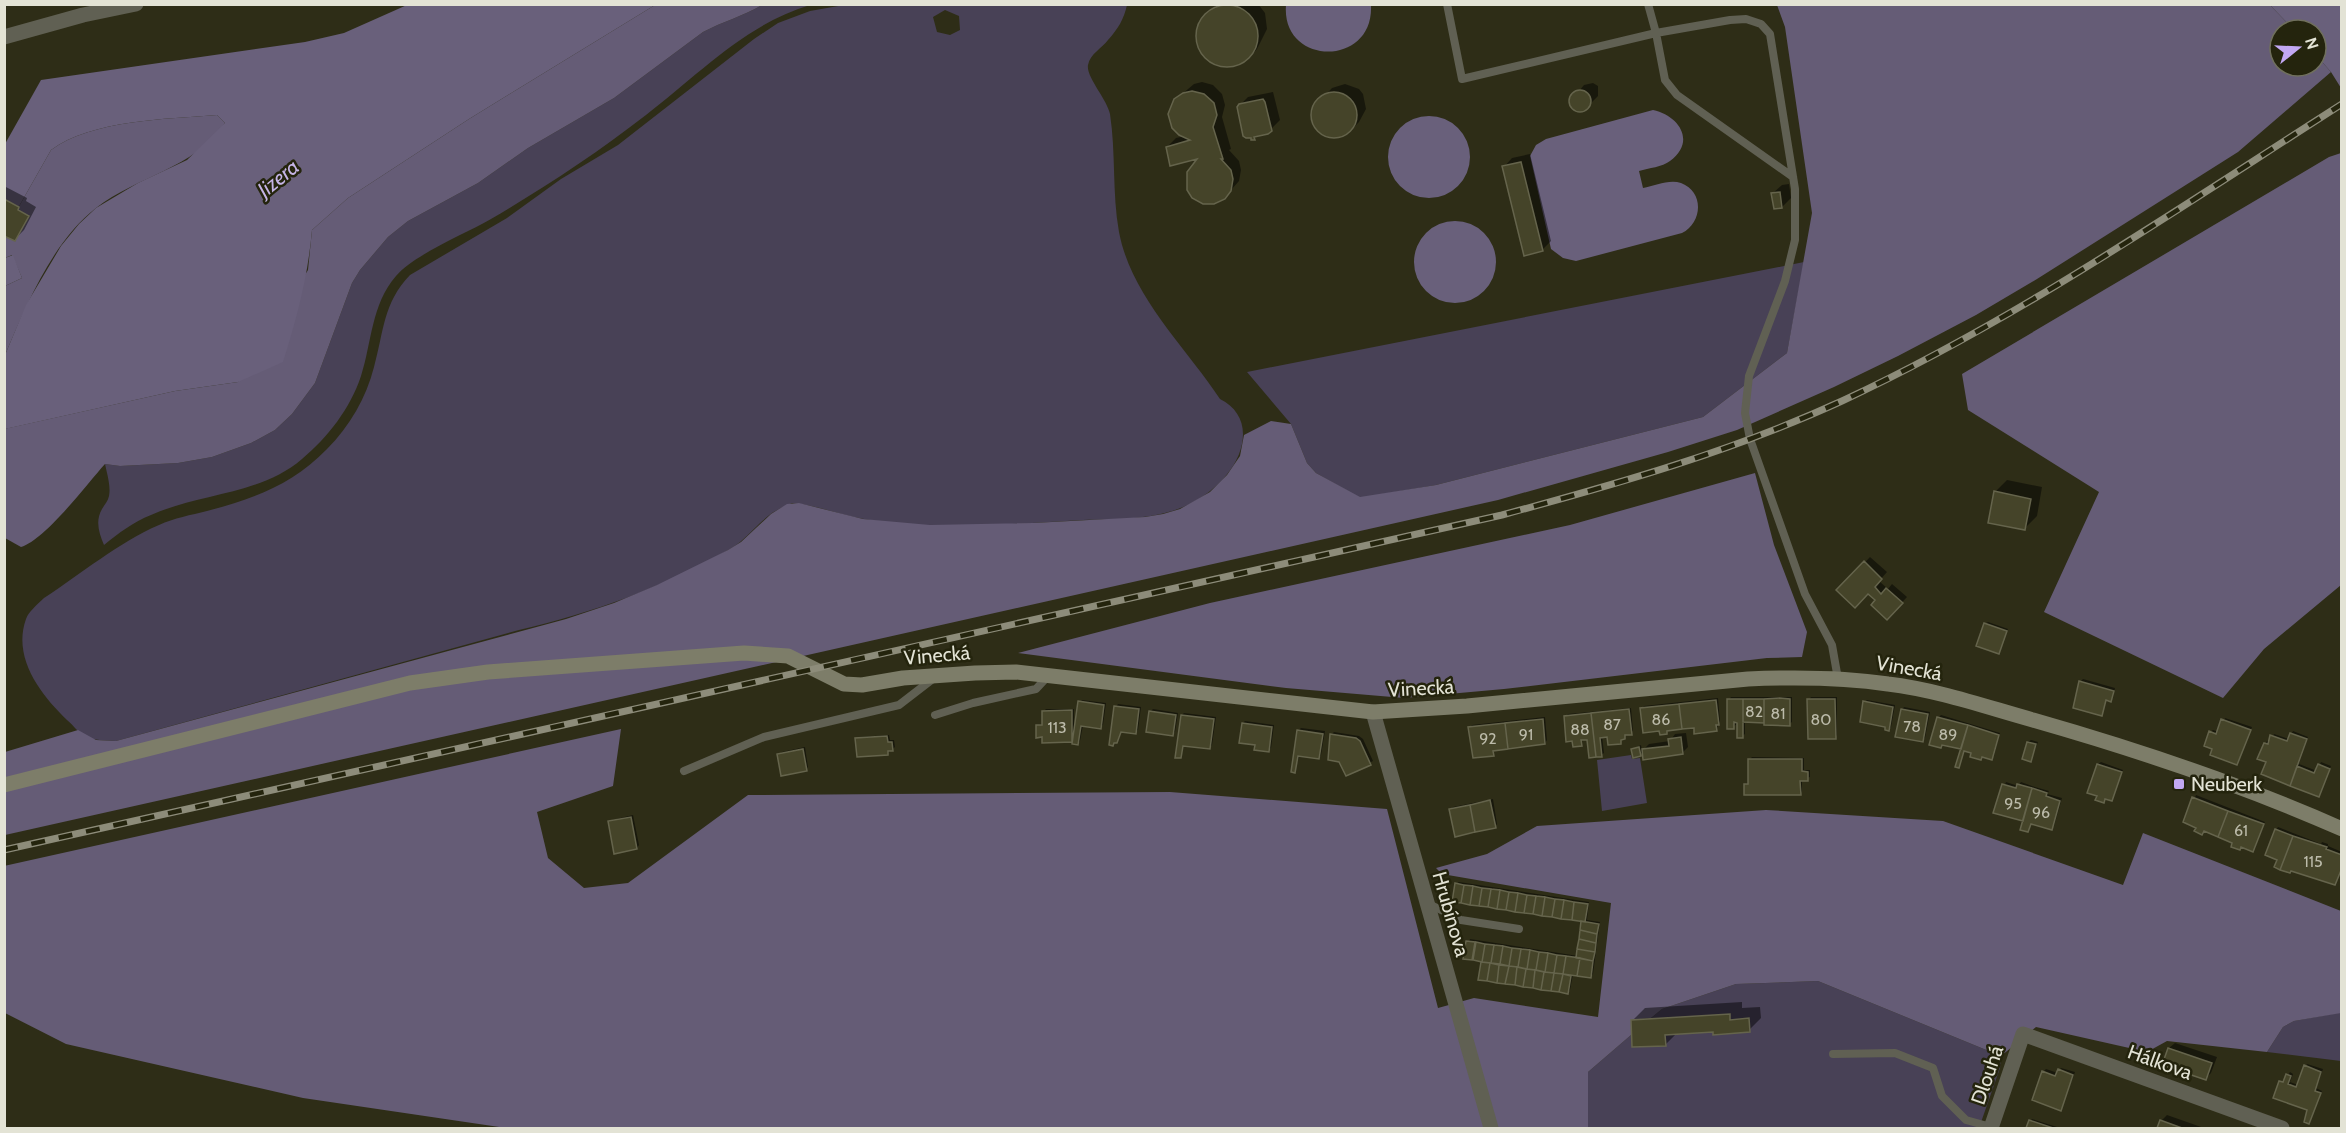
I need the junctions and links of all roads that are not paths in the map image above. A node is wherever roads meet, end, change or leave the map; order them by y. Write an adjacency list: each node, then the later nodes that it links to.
1 (136, 4): 5 (street)
2 (1447, 4): 4 (lane)
3 (1648, 4): 4 (lane)
4 (1656, 33): 6 (lane); 6 (lane)
5 (4, 37)
6 (1793, 177): 9 (lane)
7 (1049, 674): 8 (street, Vinecká); 10 (street, Vinecká); 11 (lane)
8 (937, 676): 12 (lane); 13 (street, Vinecká)
9 (1838, 679): 10 (street, Vinecká); 14 (street, Vinecká)
10 (1372, 712): 15 (street, Hrubínova)
11 (935, 715)
12 (684, 771)
13 (4, 785)
14 (2342, 829)
15 (1426, 903): 16 (lane); 19 (street, Hrubínova)
16 (1519, 929)
17 (2023, 1034): 20 (street, Dlouhá); 21 (street, Hálkova)
18 (1833, 1054): 20 (lane)
19 (1491, 1128)
20 (1991, 1128)
21 (2282, 1128)

